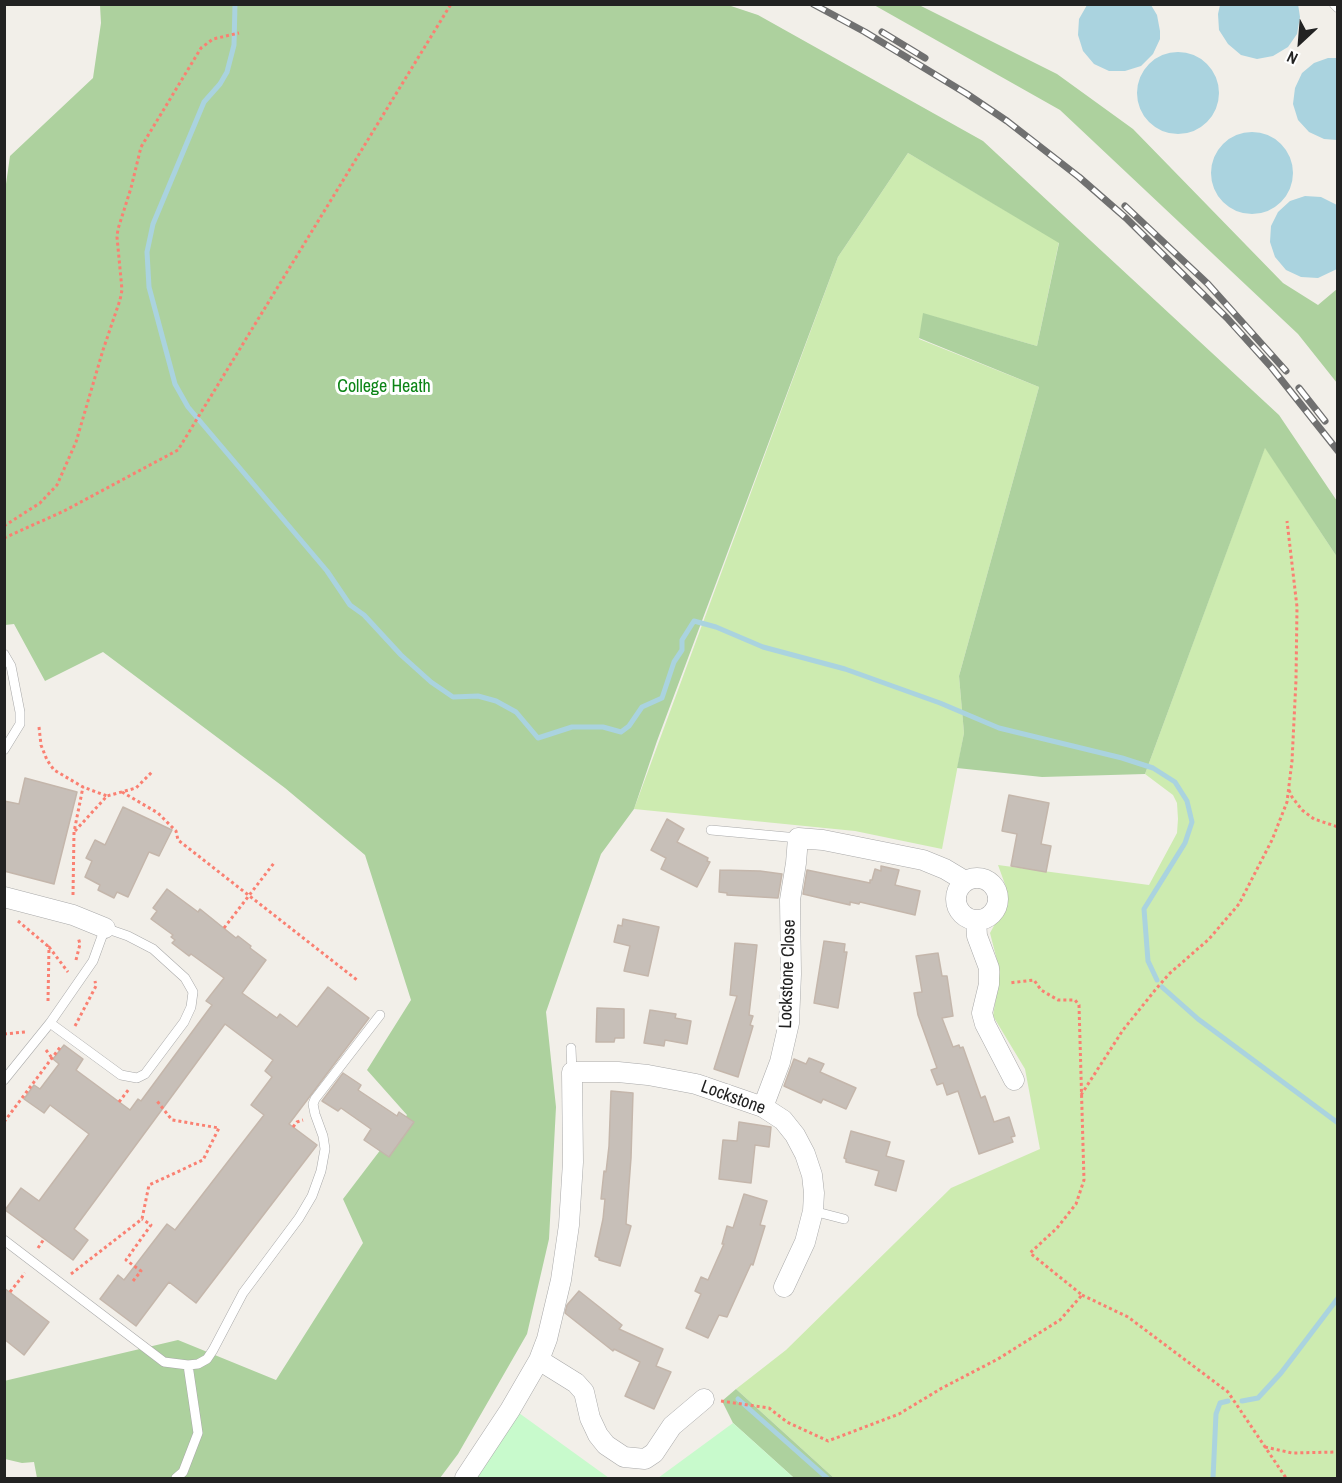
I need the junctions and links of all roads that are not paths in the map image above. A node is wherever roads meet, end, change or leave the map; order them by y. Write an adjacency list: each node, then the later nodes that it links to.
1 (1334, 4): 2 (lane)
2 (1338, 8)
3 (4, 654): 4 (lane)
4 (4, 750)
5 (711, 830): 6 (lane)
6 (798, 838): 7 (street); 17 (street, Lockstone Close)
7 (965, 880): 9 (street); 9 (street)
8 (4, 897): 10 (street)
9 (976, 920): 16 (street)
10 (105, 928): 12 (lane); 12 (lane)
11 (380, 1015): 23 (lane)
12 (50, 1023): 15 (lane)
13 (571, 1048): 14 (lane)
14 (572, 1072): 17 (street, Lockstone); 22 (street)
15 (4, 1080)
16 (1014, 1080)
17 (763, 1107): 18 (street, Lockstone)
18 (813, 1211): 19 (lane); 21 (street, Lockstone)
19 (844, 1219)
20 (4, 1240): 23 (lane)
21 (784, 1287)
22 (538, 1360): 24 (street); 26 (street)
23 (188, 1365): 25 (lane)
24 (704, 1399)
25 (176, 1479)
26 (465, 1479)

